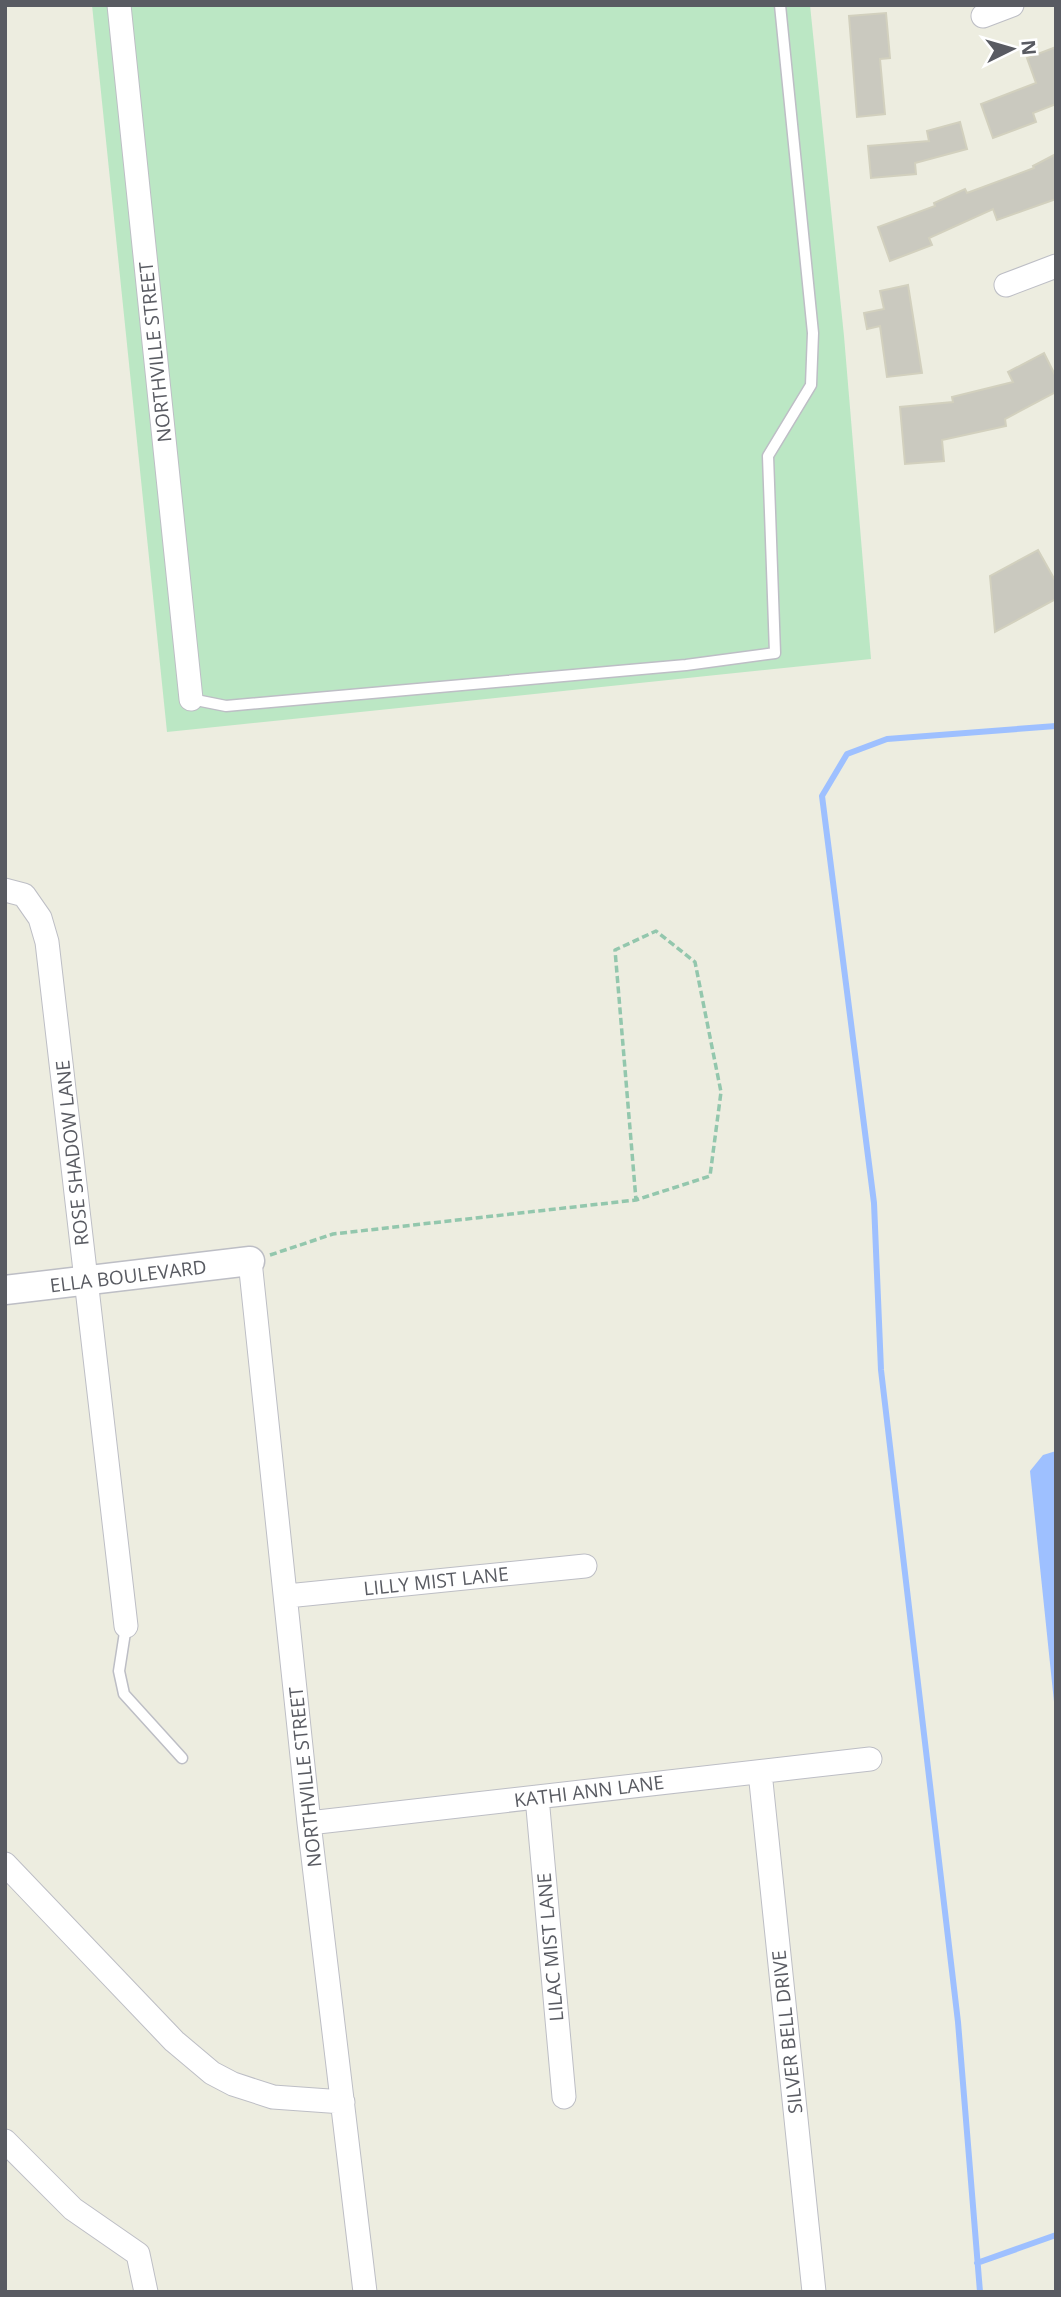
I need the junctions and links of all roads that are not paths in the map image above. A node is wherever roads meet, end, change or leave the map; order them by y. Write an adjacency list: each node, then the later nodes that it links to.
1 (118, 5): 7 (street, NORTHVILLE STREET)
2 (780, 5): 7 (lane)
3 (1012, 5): 4 (street)
4 (983, 16)
5 (1056, 266): 6 (street)
6 (1006, 285)
7 (191, 699)
8 (15, 892): 10 (street, ROSE SHADOW LANE)
9 (250, 1261): 10 (street, ELLA BOULEVARD); 13 (street, NORTHVILLE STREET)
10 (86, 1282): 11 (street, ELLA BOULEVARD); 14 (street, ROSE SHADOW LANE)
11 (5, 1290)
12 (585, 1566): 13 (street, LILLY MIST LANE)
13 (287, 1596): 19 (street, NORTHVILLE STREET)
14 (126, 1626): 15 (lane)
15 (182, 1759)
16 (870, 1759): 17 (street, KATHI ANN LANE)
17 (760, 1772): 18 (street, KATHI ANN LANE); 26 (street, SILVER BELL DRIVE)
18 (537, 1797): 19 (street, KATHI ANN LANE); 21 (street, LILAC MIST LANE)
19 (309, 1823): 22 (street, NORTHVILLE STREET)
20 (5, 1864): 22 (street)
21 (564, 2097)
22 (343, 2102): 25 (street, NORTHVILLE STREET)
23 (9, 2153): 24 (street)
24 (146, 2292)
25 (365, 2292)
26 (814, 2292)

